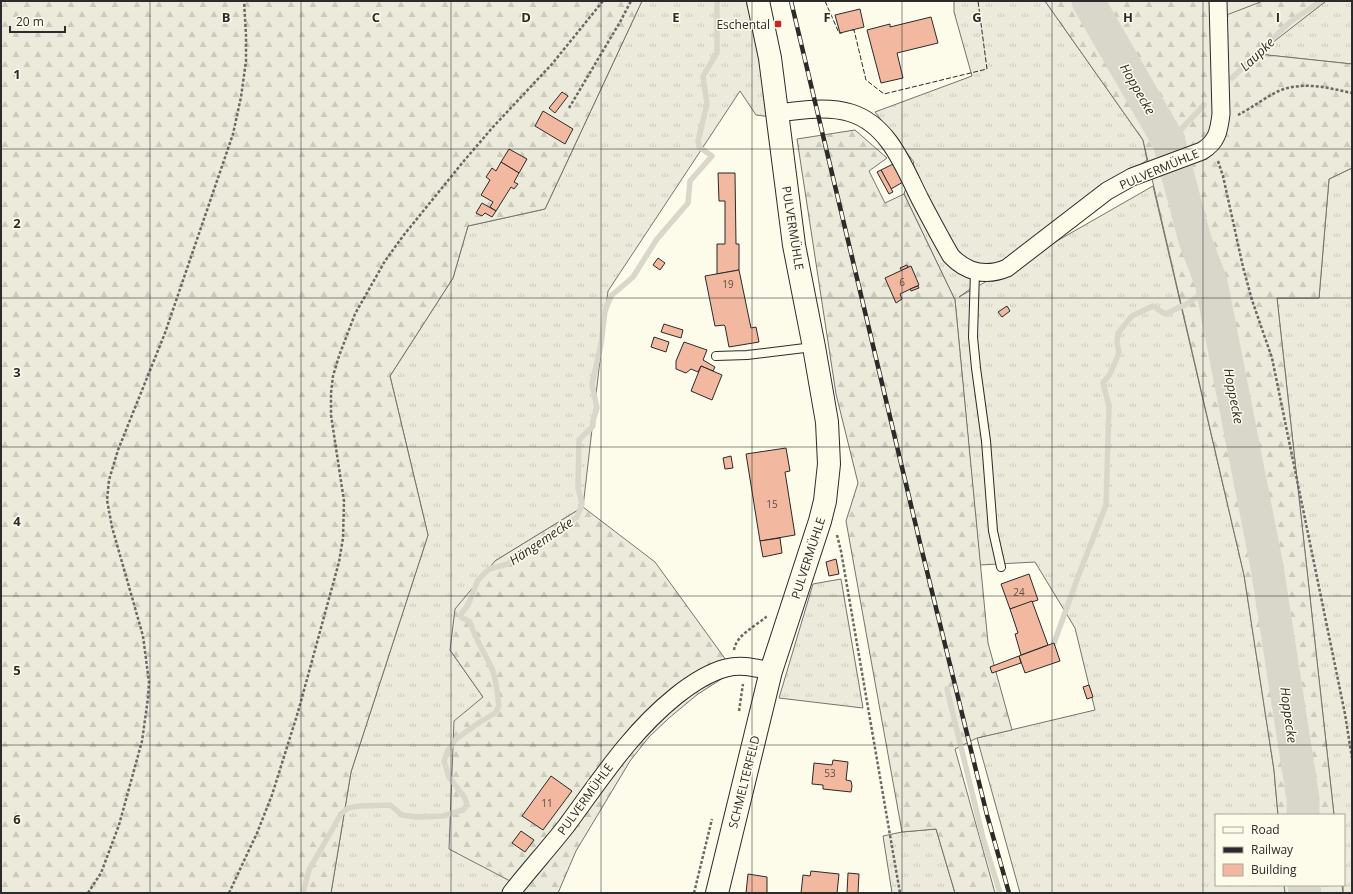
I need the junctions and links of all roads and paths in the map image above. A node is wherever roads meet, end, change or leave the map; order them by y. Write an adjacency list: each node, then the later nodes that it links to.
1 (244, 1): 21 (path)
2 (603, 1): 22 (path)
3 (631, 1): 7 (path)
4 (758, 1): 8 (main road)
5 (1218, 1): 9 (street, PULVERMÜHLE)
6 (1352, 93): 9 (path)
7 (568, 108)
8 (778, 113): 11 (street, PULVERMÜHLE); 12 (main road, PULVERMÜHLE)
9 (1220, 124): 10 (street, PULVERMÜHLE)
10 (1210, 146): 11 (street, PULVERMÜHLE); 19 (path)
11 (975, 271): 15 (lane)
12 (814, 347): 13 (lane); 17 (main road, PULVERMÜHLE)
13 (716, 356)
14 (835, 531): 26 (path)
15 (1001, 567)
16 (746, 666): 17 (street, PULVERMÜHLE); 18 (path); 23 (street, PULVERMÜHLE)
17 (771, 671): 25 (main road, SCHMELTERFELD)
18 (737, 717)
19 (1352, 758)
20 (713, 817): 24 (path)
21 (88, 893)
22 (228, 893)
23 (511, 893)
24 (694, 893)
25 (717, 893)
26 (900, 893)

